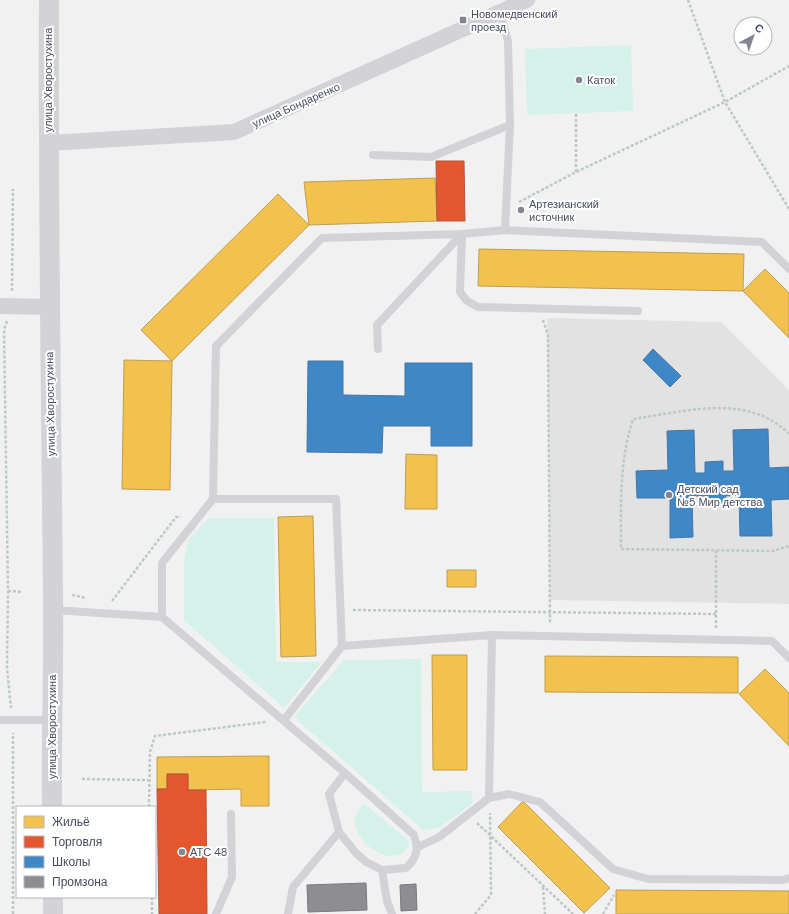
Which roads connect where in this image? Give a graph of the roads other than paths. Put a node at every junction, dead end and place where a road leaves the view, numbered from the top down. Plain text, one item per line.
1 (48, 0) edge
2 (527, 0) edge
3 (500, 13) junction
4 (510, 126) junction
5 (48, 143) junction
6 (373, 155) dead end
7 (505, 230) junction
8 (462, 234) junction
9 (789, 269) edge
10 (6, 306) edge
11 (49, 306) junction
12 (638, 311) dead end
13 (378, 349) dead end
14 (213, 499) junction
15 (53, 610) junction
16 (162, 617) junction
17 (492, 635) junction
18 (342, 646) junction
19 (789, 658) edge
20 (0, 720) edge
21 (51, 720) junction
22 (284, 720) junction
23 (345, 773) junction
24 (489, 798) junction
25 (52, 806) edge
26 (231, 814) dead end
27 (339, 832) junction
28 (418, 847) junction
29 (382, 870) junction
30 (789, 878) edge
31 (53, 898) edge
32 (53, 914) edge
33 (216, 914) edge
34 (288, 914) edge
35 (392, 914) edge

1 - 5 street, улица Хворостухина
2 - 3 street, улица Бондаренко
3 - 4 lane
3 - 5 street, улица Бондаренко
4 - 6 lane
4 - 7 lane
5 - 11 street, улица Хворостухина
7 - 8 lane
7 - 9 lane
8 - 12 lane
8 - 13 lane
8 - 14 lane
10 - 11 street
11 - 15 street, улица Хворостухина
14 - 16 lane
14 - 18 lane
15 - 16 lane
15 - 21 street, улица Хворостухина
16 - 22 lane
17 - 18 lane
17 - 19 lane
17 - 24 lane
18 - 22 lane
20 - 21 lane
21 - 25 street, улица Хворостухина
22 - 23 lane
23 - 27 lane
23 - 28 lane
24 - 28 lane
24 - 30 lane
26 - 33 lane
27 - 29 lane
27 - 34 lane
28 - 29 lane
29 - 35 lane
31 - 32 street

